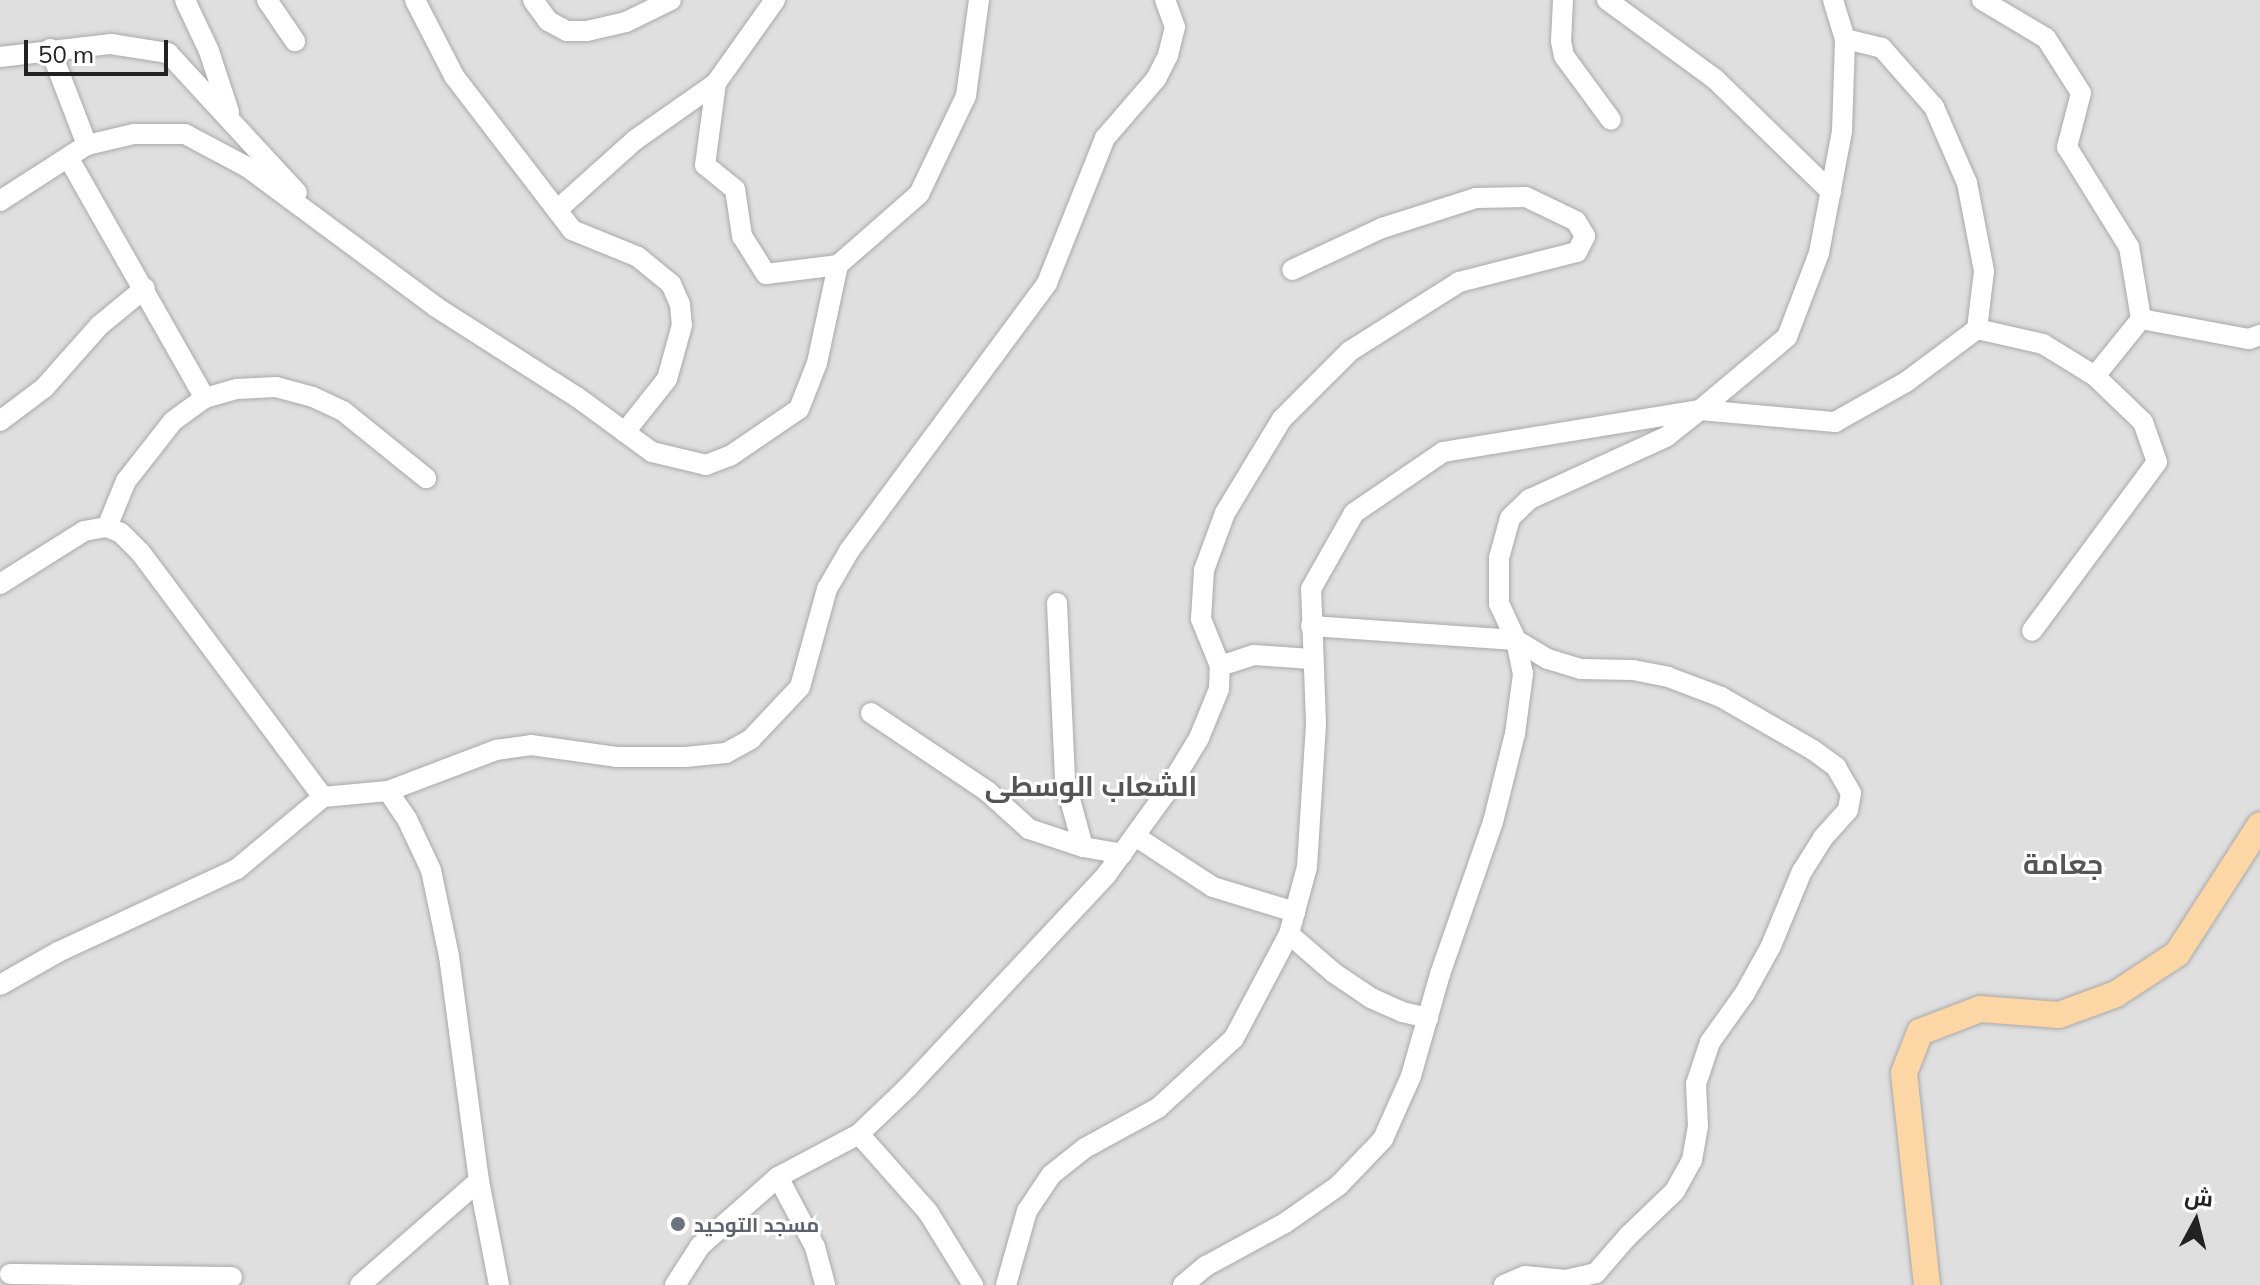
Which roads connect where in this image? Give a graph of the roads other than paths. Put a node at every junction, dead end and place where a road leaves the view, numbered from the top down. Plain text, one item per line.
1 (185, 0) edge
2 (267, 0) edge
3 (415, 0) edge
4 (533, 0) edge
5 (671, 0) edge
6 (775, 0) edge
7 (979, 0) edge
8 (1165, 0) edge
9 (1563, 0) edge
10 (1607, 0) edge
11 (1833, 0) edge
12 (1982, 0) edge
13 (1845, 39) junction
14 (295, 41) dead end
15 (50, 49) junction
16 (0, 57) edge
17 (716, 83) junction
18 (231, 118) junction
19 (1611, 120) dead end
20 (87, 145) junction
21 (69, 159) junction
22 (1831, 192) junction
23 (0, 201) edge
24 (557, 210) junction
25 (323, 222) junction
26 (838, 265) junction
27 (1292, 270) dead end
28 (145, 288) junction
29 (2141, 319) junction
30 (1977, 329) junction
31 (2260, 335) edge
32 (2095, 376) junction
33 (205, 398) junction
34 (1700, 410) junction
35 (0, 421) edge
36 (625, 432) junction
37 (426, 478) dead end
38 (107, 527) junction
39 (0, 583) edge
40 (1057, 603) dead end
41 (1311, 626) junction
42 (2032, 631) dead end
43 (1516, 640) junction
44 (1311, 659) junction
45 (1220, 666) junction
46 (871, 713) dead end
47 (388, 791) junction
48 (323, 797) junction
49 (2260, 825) edge
50 (1135, 836) junction
51 (1083, 847) junction
52 (1122, 854) junction
53 (1295, 912) junction
54 (1289, 934) junction
55 (0, 985) edge
56 (1428, 1018) junction
57 (859, 1134) junction
58 (778, 1177) junction
59 (479, 1181) junction
60 (9, 1273) edge
61 (232, 1277) dead end
62 (360, 1285) edge
63 (499, 1285) edge
64 (675, 1285) edge
65 (825, 1285) edge
66 (973, 1285) edge
67 (1006, 1285) edge
68 (1183, 1285) edge
69 (1504, 1285) edge
70 (1927, 1285) edge

1 - 18 street
2 - 14 street
3 - 24 street
4 - 5 street
6 - 17 street
7 - 26 street
8 - 47 street
9 - 19 street
10 - 22 street
11 - 13 street
12 - 29 street
13 - 22 street
13 - 30 street
15 - 16 street
15 - 18 street
15 - 20 street
17 - 24 street
17 - 26 street
18 - 25 street
20 - 21 street
20 - 25 street
21 - 23 street
21 - 28 street
22 - 34 street
24 - 36 street
25 - 36 street
26 - 36 street
27 - 45 street
28 - 33 street
28 - 35 street
29 - 31 street
29 - 32 street
30 - 32 street
30 - 34 street
32 - 42 street
33 - 37 street
33 - 38 street
34 - 41 street
34 - 43 street
38 - 39 street
38 - 48 street
40 - 51 street
41 - 43 street
41 - 44 street
43 - 56 street
43 - 69 street
44 - 45 street
44 - 53 street
45 - 50 street
46 - 51 street
47 - 48 street
47 - 59 street
48 - 55 street
49 - 70 main road
50 - 52 street
50 - 53 street
51 - 52 street
52 - 57 street
53 - 54 street
54 - 56 street
54 - 67 street
56 - 68 street
57 - 58 street
57 - 66 street
58 - 64 street
58 - 65 street
59 - 62 street
59 - 63 street
60 - 61 street

